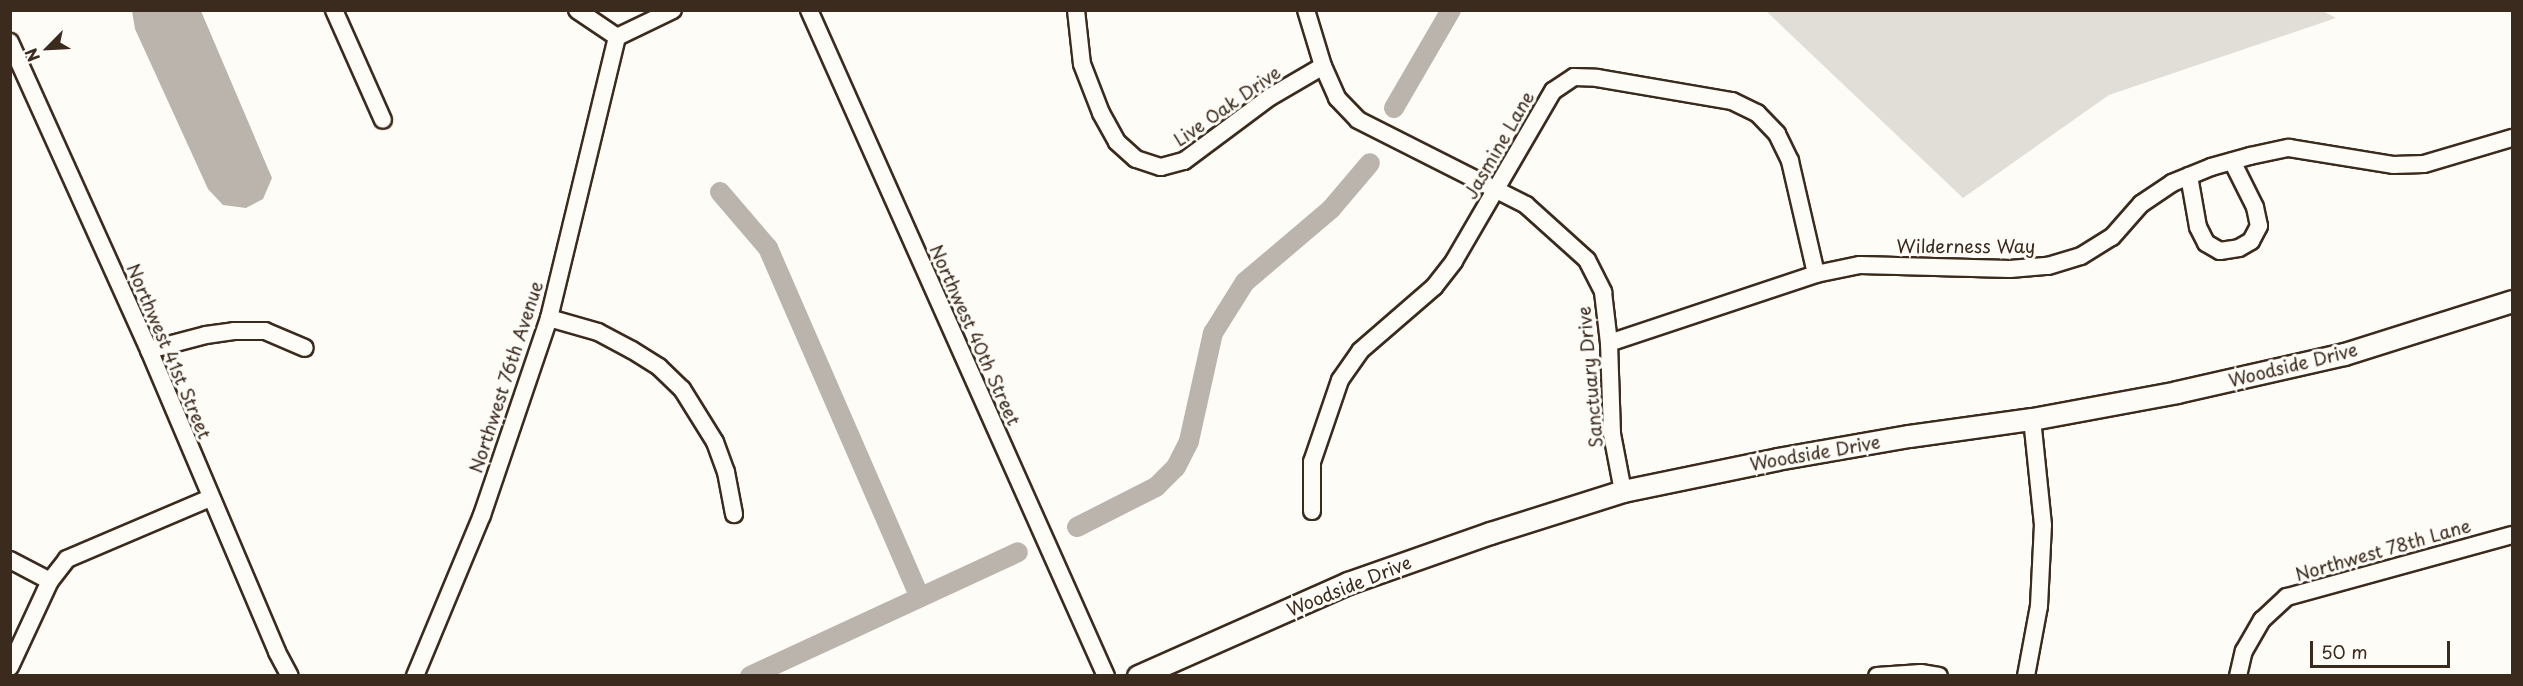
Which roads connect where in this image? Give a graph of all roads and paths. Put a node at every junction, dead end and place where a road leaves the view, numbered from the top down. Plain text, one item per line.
1 (334, 10) edge
2 (577, 10) edge
3 (673, 10) edge
4 (809, 10) edge
5 (1076, 10) edge
6 (1306, 10) edge
7 (616, 37) junction
8 (10, 42) edge
9 (1323, 66) junction
10 (382, 120) dead end
11 (2512, 138) edge
12 (2232, 161) junction
13 (2189, 176) junction
14 (1497, 189) junction
15 (1816, 274) junction
16 (2512, 301) edge
17 (549, 318) junction
18 (1609, 343) junction
19 (305, 348) dead end
20 (149, 350) junction
21 (2032, 419) junction
22 (1623, 491) junction
23 (210, 498) junction
24 (1312, 511) dead end
25 (734, 514) dead end
26 (2512, 534) edge
27 (10, 560) edge
28 (50, 581) junction
29 (10, 667) edge
30 (290, 675) edge
31 (416, 675) edge
32 (1106, 675) edge
33 (1138, 675) edge
34 (1877, 675) edge
35 (1938, 675) edge
36 (2026, 675) edge
37 (2238, 675) edge

1 - 10 street
2 - 7 street
3 - 7 street
4 - 32 street, Northwest 40th Street
5 - 9 street, Live Oak Drive
6 - 9 street, Sanctuary Drive
7 - 17 street, Northwest 76th Avenue
8 - 20 street, Northwest 41st Street
9 - 14 street, Sanctuary Drive
11 - 12 street, Wilderness Way
12 - 13 street, Wilderness Way
12 - 13 street
13 - 15 street, Wilderness Way
14 - 15 street, Jasmine Lane
14 - 18 street, Sanctuary Drive
14 - 24 street, Jasmine Lane
15 - 18 street, Wilderness Way
16 - 21 street, Woodside Drive
17 - 25 street
17 - 31 street, Northwest 76th Avenue
18 - 22 street, Sanctuary Drive
19 - 20 street
20 - 23 street, Northwest 41st Street
21 - 22 street, Woodside Drive
21 - 36 street
22 - 33 street, Woodside Drive
23 - 28 street
23 - 30 street, Northwest 41st Street
26 - 37 street, Northwest 78th Lane
27 - 28 street
28 - 29 street
34 - 35 street

